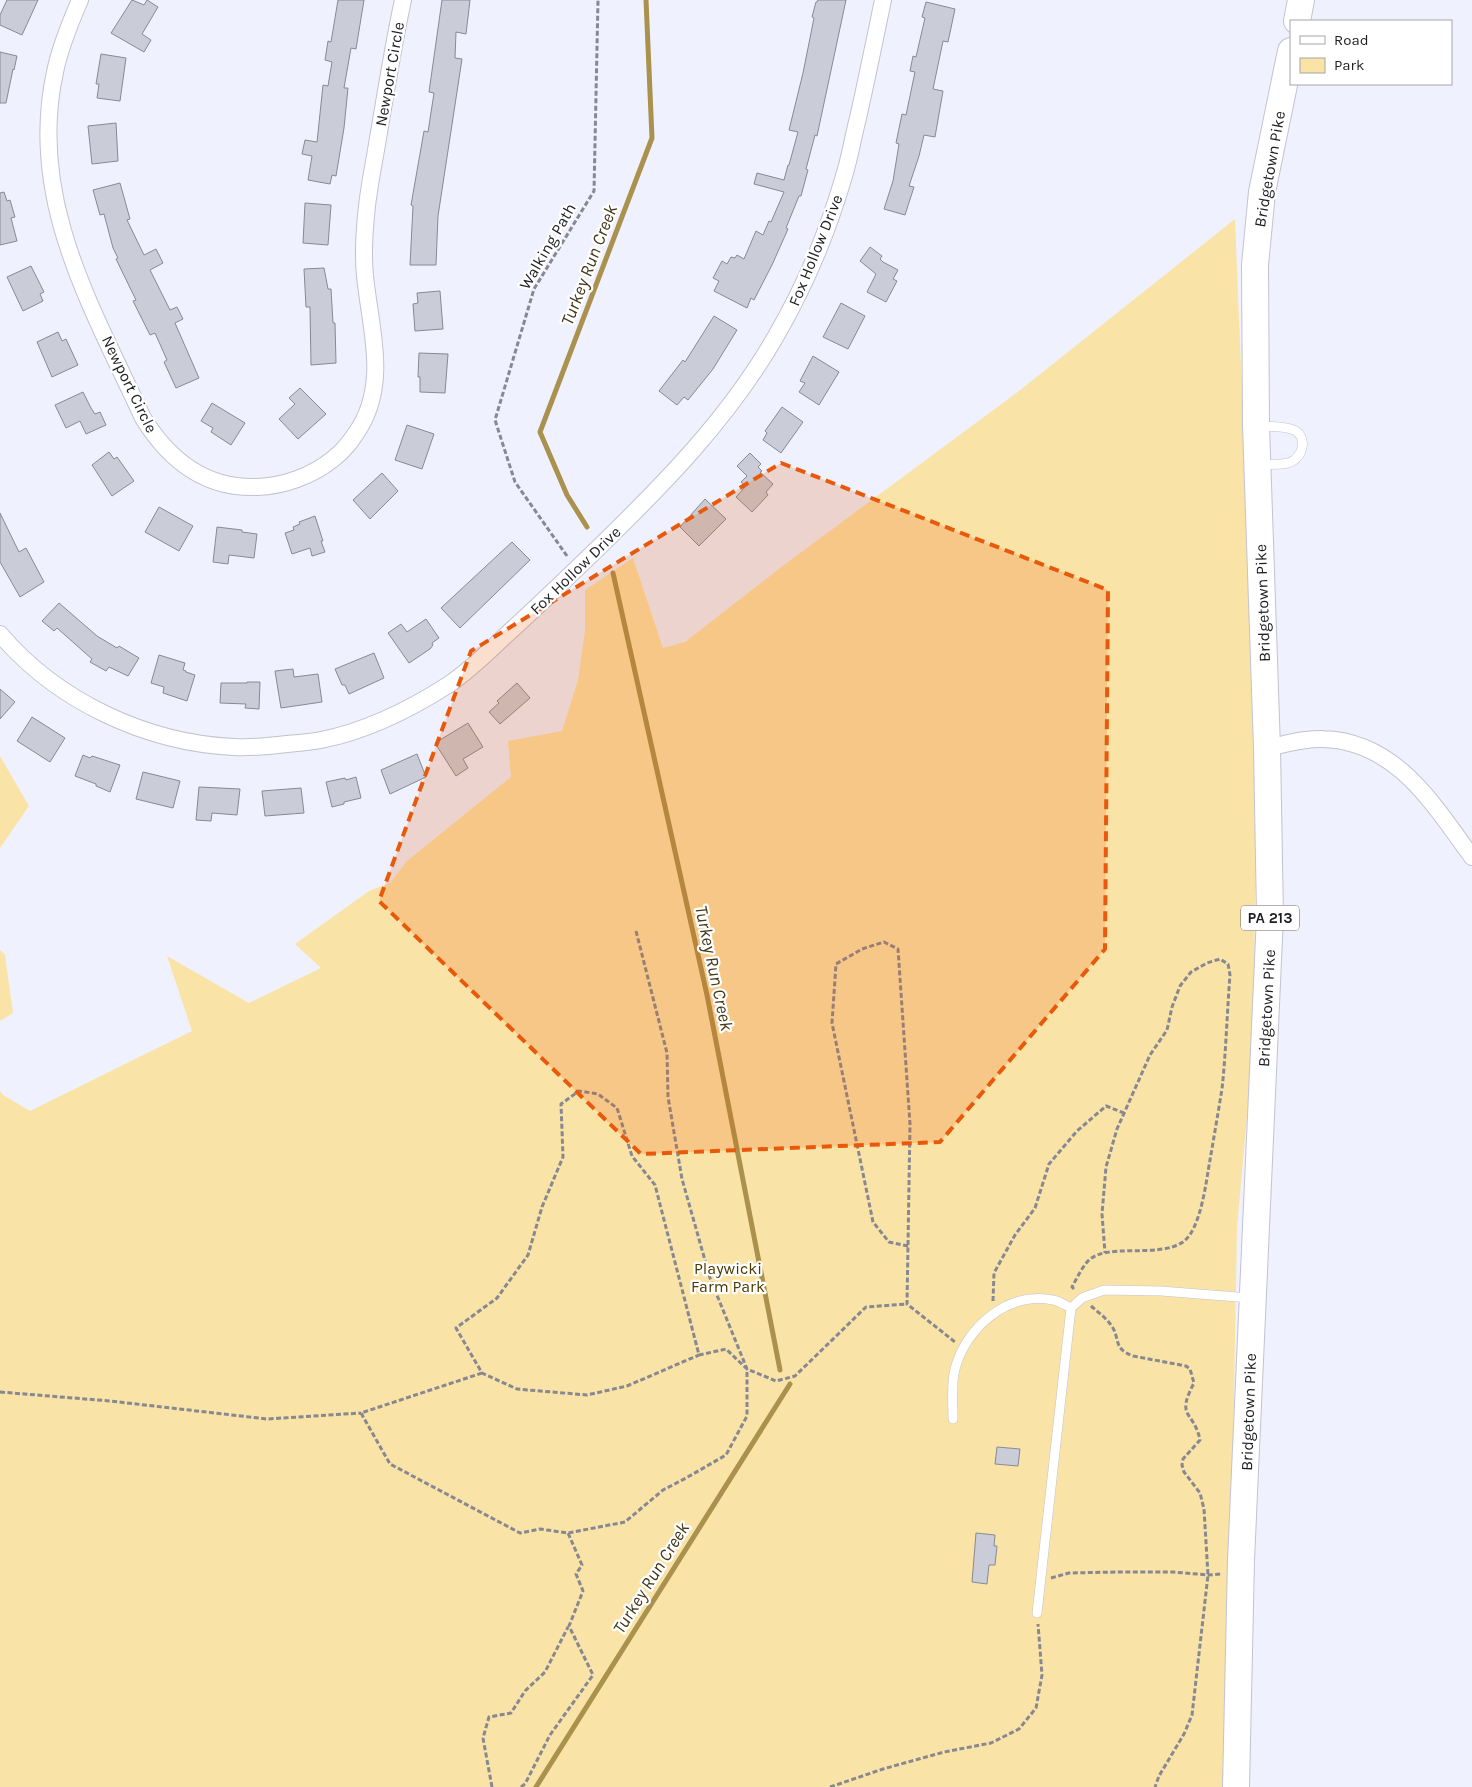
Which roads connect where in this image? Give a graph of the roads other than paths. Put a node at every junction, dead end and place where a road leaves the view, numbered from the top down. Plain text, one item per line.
1 (80, 0) edge
2 (403, 0) edge
3 (883, 0) edge
4 (1301, 0) edge
5 (1297, 20) edge
6 (1290, 56) edge
7 (1256, 425) junction
8 (1258, 465) junction
9 (0, 634) edge
10 (1267, 748) junction
11 (1472, 857) edge
12 (1252, 1298) junction
13 (1071, 1308) junction
14 (953, 1419) dead end
15 (1038, 1613) road end
16 (1236, 1787) edge

1 - 2 street, Newport Circle
3 - 9 street, Fox Hollow Drive
4 - 5 main road
6 - 7 main road, Bridgetown Pike / PA 213
7 - 8 main road, Bridgetown Pike / PA 213
7 - 8 lane
8 - 10 main road, Bridgetown Pike / PA 213
10 - 11 street
10 - 12 main road, Bridgetown Pike / PA 213
12 - 13 lane
12 - 16 main road, Bridgetown Pike / PA 213
13 - 14 lane
13 - 15 lane

